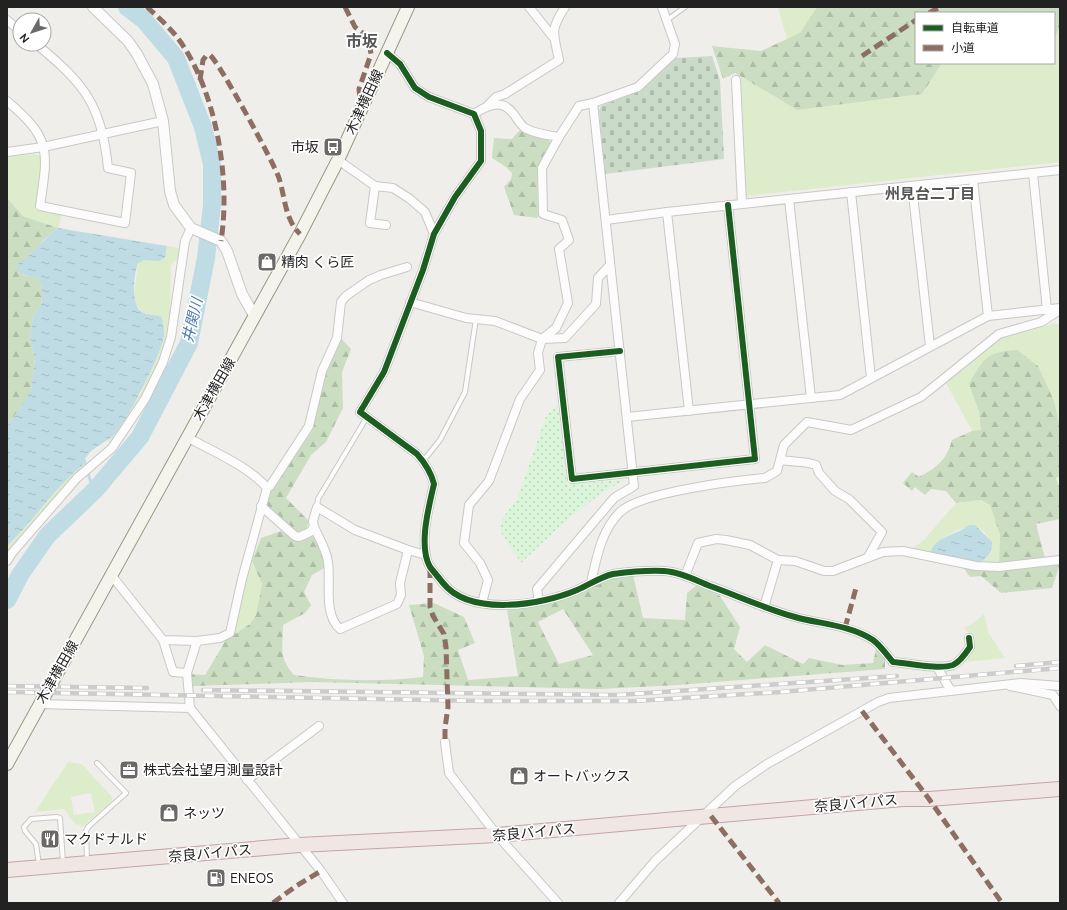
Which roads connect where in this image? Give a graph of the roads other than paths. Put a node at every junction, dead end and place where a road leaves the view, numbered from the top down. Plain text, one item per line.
1 (93, 7) edge
2 (408, 7) edge
3 (529, 7) edge
4 (565, 7) edge
5 (662, 7) edge
6 (685, 7) edge
7 (667, 21) junction
8 (553, 37) junction
9 (45, 52) edge
10 (387, 53) junction
11 (736, 80) dead end
12 (7, 101) edge
13 (593, 103) junction
14 (488, 105) junction
15 (474, 114) junction
16 (163, 121) junction
17 (103, 134) junction
18 (559, 137) junction
19 (43, 147) junction
20 (7, 152) edge
21 (338, 160) junction
22 (1060, 170) edge
23 (1033, 173) junction
24 (973, 180) junction
25 (375, 186) junction
26 (912, 186) junction
27 (850, 192) junction
28 (788, 199) junction
29 (742, 204) junction
30 (728, 205) junction
31 (667, 212) junction
32 (606, 220) junction
33 (386, 225) dead end
34 (195, 229) junction
35 (434, 234) junction
36 (610, 266) junction
37 (407, 268) dead end
38 (410, 302) junction
39 (1060, 309) edge
40 (1047, 310) junction
41 (988, 316) junction
42 (255, 317) junction
43 (476, 318) junction
44 (542, 339) junction
45 (930, 346) junction
46 (620, 351) junction
47 (871, 378) junction
48 (811, 398) junction
49 (749, 404) junction
50 (689, 411) junction
51 (367, 417) junction
52 (627, 417) junction
53 (187, 437) junction
54 (781, 460) junction
55 (423, 461) junction
56 (632, 472) junction
57 (266, 488) junction
58 (261, 506) junction
59 (318, 507) junction
60 (314, 527) junction
61 (408, 550) junction
62 (426, 555) junction
63 (868, 557) junction
64 (778, 560) junction
65 (1060, 560) edge
66 (7, 561) edge
67 (112, 576) junction
68 (685, 576) junction
69 (591, 582) junction
70 (539, 601) junction
71 (482, 603) junction
72 (764, 607) junction
73 (969, 638) dead end
74 (163, 640) junction
75 (197, 641) junction
76 (937, 667) junction
77 (187, 673) junction
78 (1009, 685) junction
79 (1060, 686) edge
80 (951, 691) junction
81 (39, 704) junction
82 (1060, 706) edge
83 (190, 708) junction
84 (319, 726) dead end
85 (445, 742) dead end
86 (97, 763) dead end
87 (7, 764) edge
88 (247, 780) junction
89 (1060, 789) edge
90 (699, 818) junction
91 (497, 835) junction
92 (300, 845) junction
93 (87, 862) junction
94 (63, 865) junction
95 (39, 867) junction
96 (7, 870) edge
97 (343, 903) edge
98 (558, 903) edge
99 (619, 903) edge

1 - 16 street
2 - 10 main road, 木津横田線
3 - 8 street
4 - 8 street
5 - 7 street
6 - 7 lane
7 - 13 street
8 - 14 street
9 - 17 street
10 - 15 street
10 - 21 main road, 木津横田線
11 - 29 street
12 - 19 street
13 - 18 street
13 - 32 street
14 - 15 street
14 - 18 street
15 - 35 street
16 - 17 street
16 - 34 street
17 - 19 street
17 - 19 street
18 - 44 street
19 - 20 street
21 - 25 street
21 - 42 main road, 木津横田線
22 - 23 street
23 - 24 street
23 - 40 street
24 - 26 street
24 - 41 street
25 - 33 street
25 - 35 street
26 - 27 street
26 - 45 street
27 - 28 street
27 - 47 street
28 - 29 street
28 - 48 street
29 - 30 street
30 - 31 street
30 - 49 street
31 - 32 street
31 - 50 street
32 - 36 street
34 - 42 street
34 - 66 street
35 - 38 street
36 - 44 street
36 - 46 street
37 - 57 street
38 - 43 street
38 - 51 street
39 - 40 street
39 - 54 street
40 - 41 street
41 - 45 street
42 - 53 main road, 木津横田線
43 - 44 street
43 - 55 lane
44 - 71 street
45 - 47 street
46 - 52 street
46 - 56 street
47 - 48 street
48 - 49 street
49 - 50 street
49 - 56 street
50 - 52 street
51 - 55 street
51 - 59 lane
52 - 56 street
53 - 57 street
53 - 67 main road, 木津横田線
54 - 63 street
54 - 69 street
55 - 62 street
56 - 70 street
57 - 58 street
58 - 60 street
58 - 75 street
59 - 60 street
59 - 61 street
60 - 61 street
61 - 62 street
62 - 71 street
63 - 64 street
63 - 65 street
64 - 68 street
64 - 72 street
67 - 74 street
67 - 81 main road, 木津横田線
68 - 69 street
68 - 72 street
69 - 70 street
70 - 71 street
72 - 76 street
73 - 76 street
74 - 75 street
74 - 77 street
75 - 77 street
76 - 80 street
77 - 83 street
78 - 79 street
78 - 80 street
78 - 82 street
80 - 90 street
81 - 83 street
81 - 87 main road, 木津横田線
83 - 88 street
84 - 88 street
85 - 91 street
86 - 93 lane
88 - 92 street
89 - 90 highway, 奈良バイパス
90 - 91 highway, 奈良バイパス
90 - 99 street
91 - 92 highway, 奈良バイパス
91 - 98 street
92 - 93 highway, 奈良バイパス
92 - 97 street
93 - 94 highway, 奈良バイパス
94 - 95 highway, 奈良バイパス
94 - 95 lane
95 - 96 highway, 奈良バイパス

